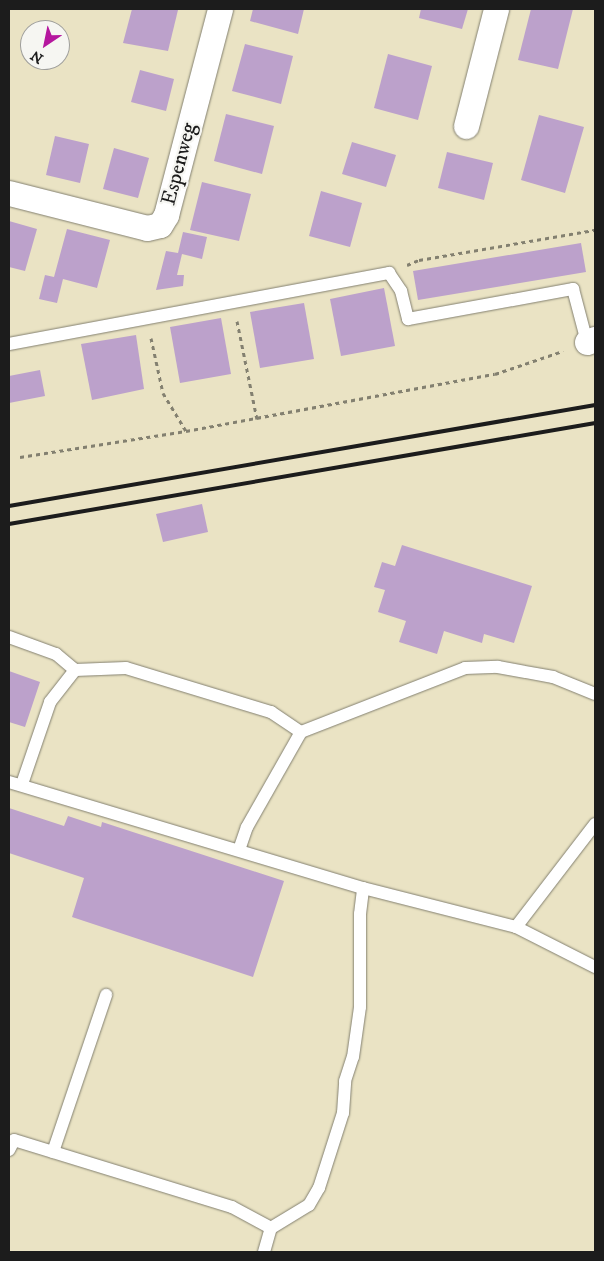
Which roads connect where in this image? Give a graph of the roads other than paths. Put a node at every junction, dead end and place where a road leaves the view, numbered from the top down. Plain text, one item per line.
1 (220, 9) edge
2 (496, 9) edge
3 (466, 126) dead end
4 (9, 193) edge
5 (591, 341) edge
6 (9, 344) edge
7 (9, 637) edge
8 (75, 670) junction
9 (595, 694) edge
10 (301, 732) junction
11 (9, 782) edge
12 (22, 784) junction
13 (595, 824) edge
14 (239, 850) junction
15 (363, 888) junction
16 (516, 927) junction
17 (595, 967) edge
18 (106, 995) dead end
19 (9, 1150) edge
20 (53, 1152) junction
21 (271, 1228) junction
22 (264, 1252) edge

1 - 4 street, Espenweg
2 - 3 street
5 - 6 lane
7 - 8 lane
8 - 10 lane
8 - 12 lane
9 - 10 lane
10 - 14 lane
11 - 12 lane
12 - 14 lane
13 - 16 lane
14 - 15 lane
15 - 16 lane
15 - 21 lane
16 - 17 lane
18 - 20 lane
19 - 20 lane
20 - 21 lane
21 - 22 lane

